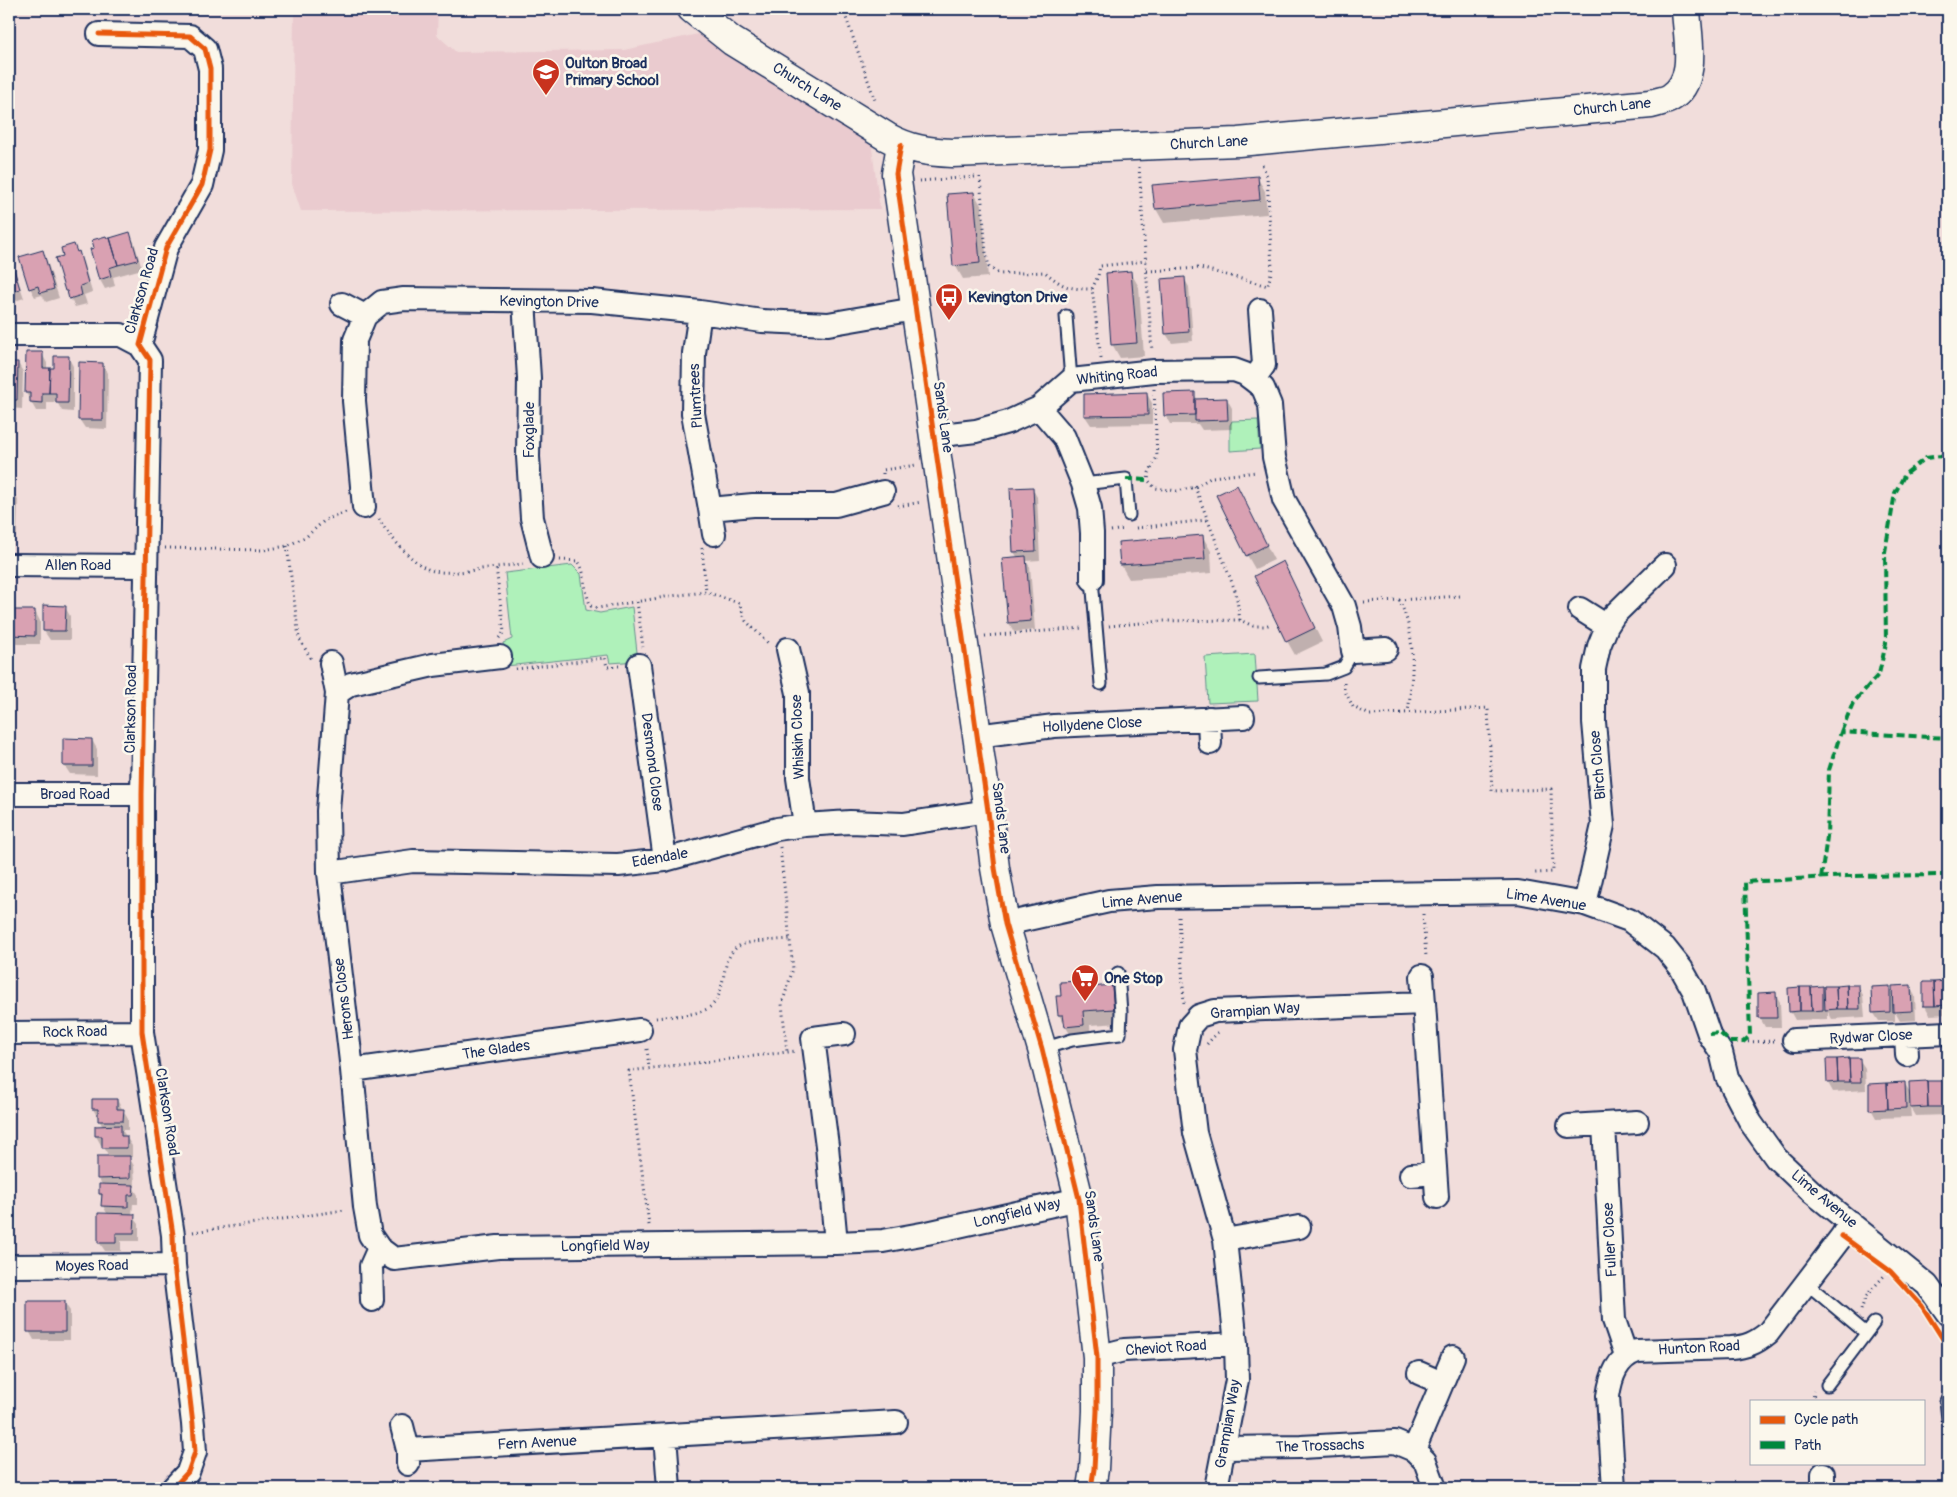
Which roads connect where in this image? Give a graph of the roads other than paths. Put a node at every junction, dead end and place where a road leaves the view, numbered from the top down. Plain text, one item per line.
1 (692, 9) edge
2 (1686, 9) edge
3 (98, 34) dead end
4 (894, 141) junction
5 (524, 301) junction
6 (342, 304) dead end
7 (915, 309) junction
8 (1260, 310) dead end
9 (700, 312) junction
10 (366, 316) junction
11 (1066, 316) dead end
12 (9, 335) edge
13 (140, 345) junction
14 (1070, 380) junction
15 (1253, 380) junction
16 (1039, 408) junction
17 (933, 436) junction
18 (1083, 484) junction
19 (883, 492) road end
20 (364, 507) road end
21 (710, 509) junction
22 (1129, 515) dead end
23 (714, 534) road end
24 (146, 557) junction
25 (542, 557) road end
26 (9, 565) edge
27 (1666, 565) dead end
28 (1092, 579) joint
29 (1580, 609) dead end
30 (1607, 626) junction
31 (788, 648) road end
32 (1386, 649) dead end
33 (500, 657) road end
34 (1348, 659) junction
35 (331, 662) road end
36 (639, 665) road end
37 (1259, 678) dead end
38 (1101, 684) dead end
39 (338, 693) junction
40 (1243, 717) dead end
41 (1209, 718) junction
42 (976, 736) junction
43 (1210, 743) dead end
44 (9, 794) edge
45 (142, 794) junction
46 (988, 811) junction
47 (805, 825) junction
48 (664, 860) junction
49 (329, 874) junction
50 (1585, 904) junction
51 (1004, 924) junction
52 (1118, 973) dead end
53 (1422, 976) road end
54 (1424, 1003) junction
55 (640, 1030) road end
56 (142, 1032) junction
57 (9, 1033) edge
58 (1948, 1033) edge
59 (844, 1034) dead end
60 (1794, 1040) road end
61 (1042, 1049) junction
62 (352, 1070) junction
63 (1637, 1122) dead end
64 (1604, 1124) junction
65 (1569, 1126) dead end
66 (1435, 1173) junction
67 (1411, 1175) dead end
68 (1437, 1197) dead end
69 (1079, 1199) junction
70 (1850, 1222) junction
71 (1299, 1227) dead end
72 (1225, 1240) junction
73 (836, 1243) junction
74 (379, 1248) junction
75 (174, 1265) junction
76 (9, 1266) edge
77 (1806, 1283) junction
78 (372, 1300) dead end
79 (1948, 1314) edge
80 (1874, 1323) dead end
81 (1866, 1333) junction
82 (1236, 1344) junction
83 (1626, 1355) junction
84 (1097, 1357) junction
85 (1453, 1357) dead end
86 (1420, 1373) dead end
87 (1442, 1382) junction
88 (1826, 1384) dead end
89 (1948, 1397) edge
90 (1948, 1419) edge
91 (896, 1422) dead end
92 (402, 1426) dead end
93 (665, 1436) junction
94 (1225, 1448) junction
95 (1414, 1450) junction
96 (173, 1488) edge
97 (669, 1488) edge
98 (1090, 1488) edge
99 (1216, 1488) edge
100 (1435, 1488) edge
101 (1614, 1488) edge

1 - 4 street, Church Lane
2 - 4 street, Church Lane
3 - 13 street, Clarkson Road
4 - 7 street, Sands Lane
5 - 9 street, Kevington Drive
5 - 10 street, Kevington Drive
5 - 25 street, Foxglade
6 - 10 street
7 - 9 street, Kevington Drive
7 - 17 street, Sands Lane
8 - 15 street
9 - 21 street, Plumtrees
10 - 20 street, Kevington Drive
11 - 14 lane
12 - 13 street
13 - 24 street, Clarkson Road
14 - 15 street, Whiting Road
14 - 16 street, Whiting Road
15 - 34 street, Whiting Road
16 - 17 street, Whiting Road
16 - 18 street
17 - 42 street, Sands Lane
18 - 22 lane
18 - 28 street
19 - 21 street
21 - 23 street, Plumtrees
24 - 26 street, Allen Road
24 - 45 street, Clarkson Road
27 - 30 street, Birch Close
28 - 38 lane
29 - 30 street
30 - 50 street, Birch Close
31 - 47 street, Whiskin Close
32 - 34 street
33 - 39 street
34 - 37 lane
35 - 39 street, Herons Close
36 - 48 street, Desmond Close
39 - 49 street, Herons Close
40 - 41 street, Hollydene Close
41 - 42 street, Hollydene Close
41 - 43 street
42 - 46 street, Sands Lane
44 - 45 street, Broad Road
45 - 56 street, Clarkson Road
46 - 47 street, Edendale
46 - 51 street, Sands Lane
47 - 48 street, Edendale
48 - 49 street, Edendale
49 - 62 street, Herons Close
50 - 51 street, Lime Avenue
50 - 70 street, Lime Avenue
51 - 61 street, Sands Lane
52 - 61 lane
53 - 54 street
54 - 66 street
54 - 72 street, Grampian Way
55 - 62 street, The Glades
56 - 57 street, Rock Road
56 - 75 street, Clarkson Road
58 - 60 street, Rydwar Close
59 - 73 street
61 - 69 street, Sands Lane
62 - 74 street, Herons Close
63 - 64 street
64 - 65 street
64 - 83 street, Fuller Close
66 - 67 street
66 - 68 street
69 - 73 street, Longfield Way
69 - 84 street, Sands Lane
70 - 77 street, Hunton Road
70 - 79 street, Lime Avenue
71 - 72 street
72 - 82 street, Grampian Way
73 - 74 street, Longfield Way
74 - 78 street
75 - 76 street, Moyes Road
75 - 96 street, Clarkson Road
77 - 81 lane
77 - 83 street, Hunton Road
80 - 81 lane
81 - 88 lane
82 - 84 street, Cheviot Road
82 - 94 street, Grampian Way
83 - 101 street
84 - 98 street, Sands Lane
85 - 87 street
86 - 87 street
87 - 95 street
89 - 90 lane
91 - 93 street, Fern Avenue
92 - 93 street, Fern Avenue
93 - 97 street
94 - 95 street, The Trossachs
94 - 99 street, Grampian Way
95 - 100 street

